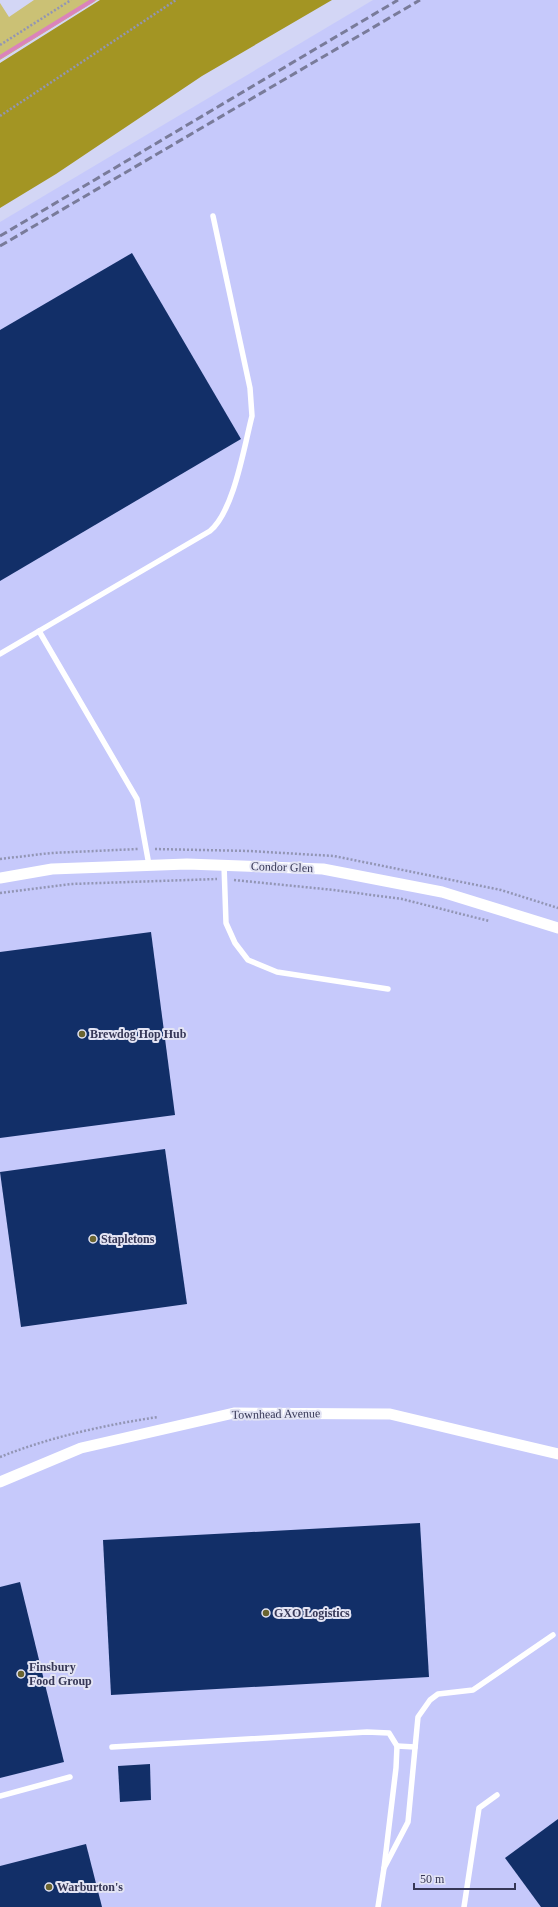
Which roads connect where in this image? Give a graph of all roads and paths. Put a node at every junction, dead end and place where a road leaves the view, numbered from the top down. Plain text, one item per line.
1 (70, 0) edge
2 (176, 0) edge
3 (0, 46) edge
4 (0, 116) edge
5 (213, 216) dead end
6 (40, 632) junction
7 (0, 654) edge
8 (149, 865) junction
9 (224, 865) junction
10 (0, 878) edge
11 (224, 879) junction
12 (0, 893) edge
13 (495, 922) dead end
14 (558, 928) edge
15 (388, 989) dead end
16 (558, 1454) edge
17 (0, 1482) edge
18 (553, 1635) dead end
19 (397, 1746) junction
20 (112, 1747) dead end
21 (415, 1747) junction
22 (70, 1777) dead end
23 (497, 1795) dead end
24 (0, 1796) edge
25 (384, 1868) junction
26 (378, 1907) edge
27 (464, 1907) edge

1 - 3 path
2 - 4 path
5 - 6 lane
6 - 7 lane
6 - 8 lane
8 - 9 street, Condor Glen
8 - 10 street, Condor Glen
9 - 11 lane
9 - 14 street, Condor Glen
11 - 12 path
11 - 13 path
11 - 15 lane
16 - 17 street, Townhead Avenue
18 - 21 lane
19 - 20 lane
19 - 21 lane
19 - 25 lane
21 - 25 lane
22 - 24 lane
23 - 27 lane
25 - 26 lane

